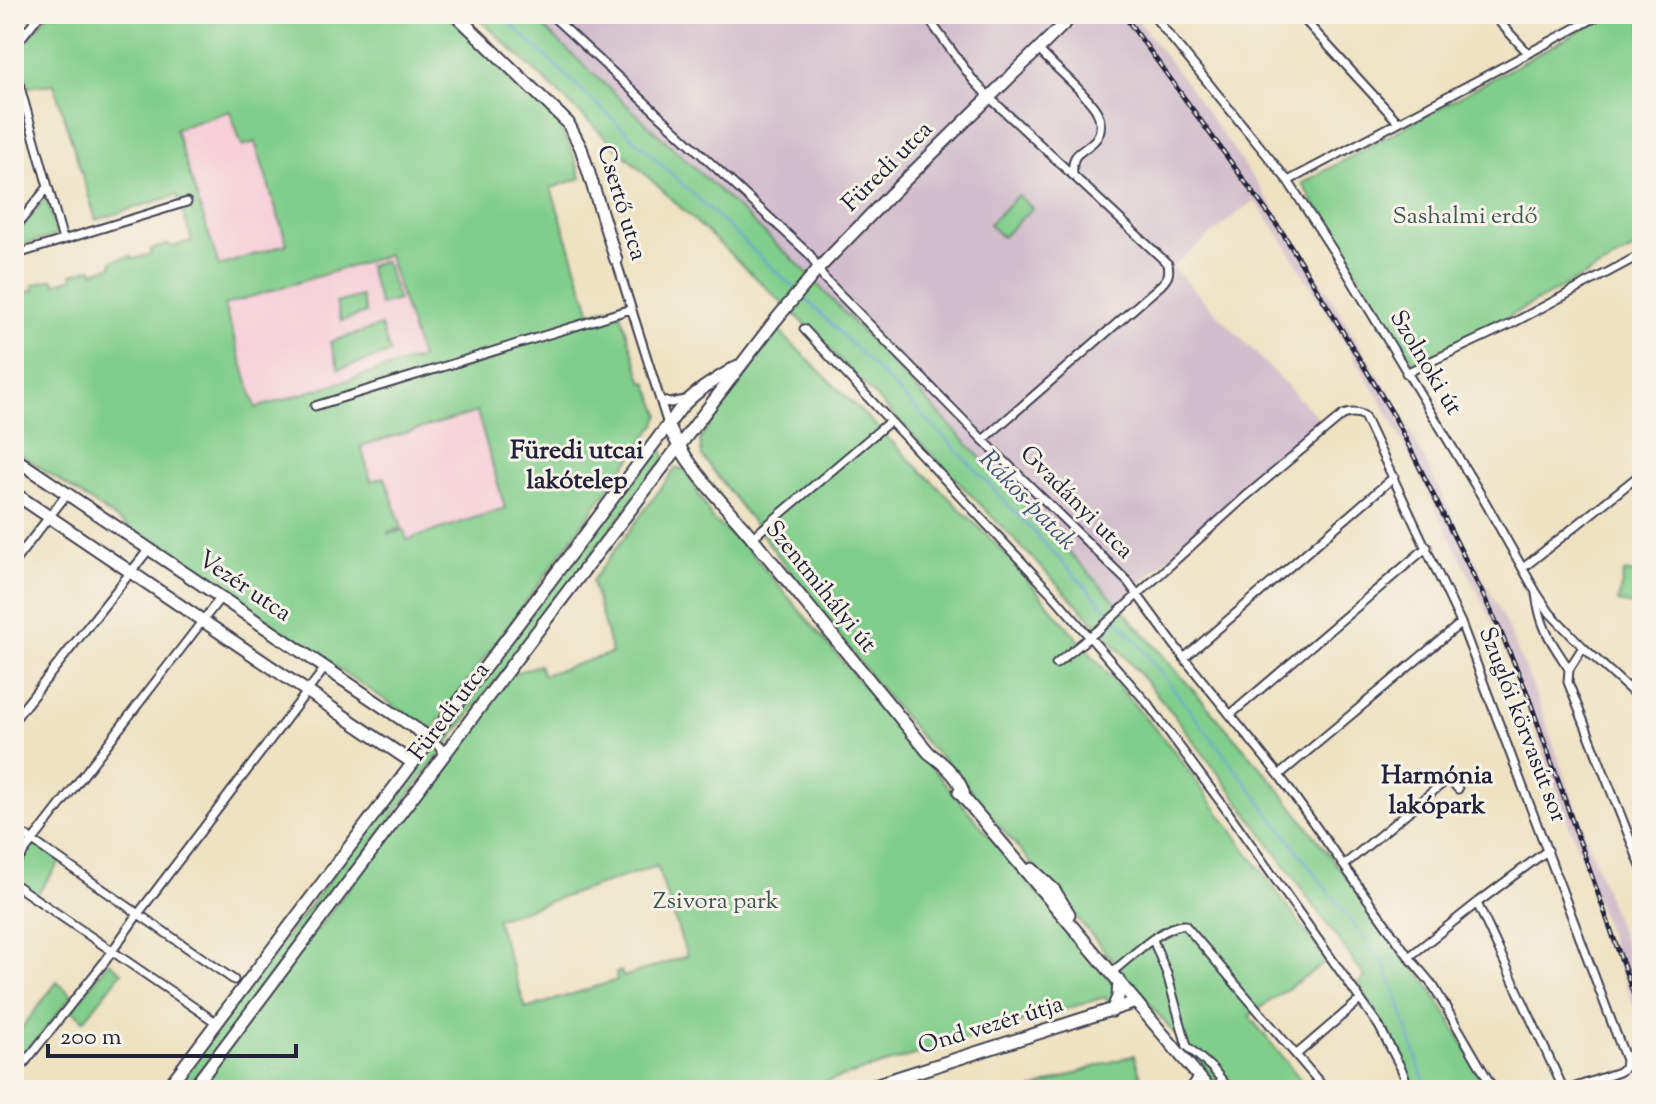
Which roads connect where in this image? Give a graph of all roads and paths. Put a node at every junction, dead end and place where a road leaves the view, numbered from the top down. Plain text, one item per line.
1 (40, 14) edge
2 (455, 14) edge
3 (550, 14) edge
4 (925, 14) edge
5 (1074, 14) edge
6 (1152, 14) edge
7 (1299, 14) edge
8 (1492, 14) edge
9 (1602, 14) edge
10 (14, 47) edge
11 (1038, 49) junction
12 (1528, 53) junction
13 (14, 66) edge
14 (989, 97) junction
15 (1398, 122) junction
16 (1073, 175) junction
17 (1288, 181) junction
18 (48, 187) junction
19 (187, 202) dead end
20 (14, 229) edge
21 (63, 240) junction
22 (1642, 254) edge
23 (14, 255) edge
24 (616, 260) joint
25 (818, 269) junction
26 (631, 309) junction
27 (804, 329) dead end
28 (745, 361) junction
29 (1406, 373) junction
30 (660, 400) junction
31 (687, 400) junction
32 (315, 406) dead end
33 (889, 422) junction
34 (668, 425) junction
35 (983, 440) junction
36 (679, 446) junction
37 (14, 458) edge
38 (1642, 473) edge
39 (1394, 477) junction
40 (14, 493) edge
41 (67, 494) junction
42 (49, 517) junction
43 (752, 538) junction
44 (1427, 547) junction
45 (149, 549) junction
46 (16, 556) edge
47 (1523, 568) junction
48 (132, 571) junction
49 (1536, 592) junction
50 (1138, 596) junction
51 (221, 597) junction
52 (203, 621) junction
53 (1461, 623) junction
54 (1090, 638) junction
55 (1583, 647) junction
56 (1184, 658) junction
57 (1056, 664) dead end
58 (325, 668) junction
59 (1569, 669) junction
60 (308, 691) junction
61 (1642, 701) edge
62 (1230, 715) junction
63 (14, 720) edge
64 (431, 739) junction
65 (443, 757) junction
66 (413, 763) junction
67 (431, 774) junction
68 (1279, 775) junction
69 (1458, 789) dead end
70 (14, 828) edge
71 (32, 841) junction
72 (1548, 850) junction
73 (14, 865) edge
74 (1344, 865) junction
75 (1642, 869) edge
76 (14, 884) edge
77 (1477, 903) junction
78 (138, 914) junction
79 (1153, 940) junction
80 (111, 951) junction
81 (1409, 957) junction
82 (1116, 976) junction
83 (234, 980) dead end
84 (1360, 1000) junction
85 (1136, 1002) junction
86 (1112, 1011) junction
87 (217, 1023) junction
88 (1297, 1054) junction
89 (14, 1076) edge
90 (1198, 1076) junction
91 (166, 1090) edge
92 (192, 1090) edge
93 (859, 1090) edge
94 (1188, 1090) edge
95 (1210, 1090) edge
96 (1230, 1090) edge
97 (1326, 1090) edge
98 (1410, 1090) edge
99 (1494, 1090) edge
100 (1565, 1090) edge

1 - 10 street
2 - 24 street, Csertő utca
3 - 25 street, Gvadányi utca
4 - 14 street
5 - 11 street, Füredi utca
6 - 17 street, Szolnoki út
7 - 15 street
8 - 12 street
9 - 12 street
11 - 14 street, Füredi utca
11 - 16 street
12 - 15 street
13 - 18 street
14 - 16 street
14 - 25 street, Füredi utca
15 - 17 street
16 - 35 street
17 - 29 street, Szolnoki út
18 - 20 street
18 - 21 street
19 - 21 street
21 - 23 street
22 - 29 street
24 - 26 street, Csertő utca
25 - 28 street, Füredi utca
25 - 35 street, Gvadányi utca
26 - 30 street, Csertő utca
26 - 32 street
27 - 33 street
28 - 31 street, Füredi utca
28 - 36 street, Füredi utca
29 - 47 street, Szolnoki út
30 - 31 street
30 - 34 street, Csertő utca
31 - 34 street, Füredi utca
33 - 43 street
33 - 54 street
34 - 36 street, Csertő utca
34 - 64 street, Füredi utca
35 - 50 street, Gvadányi utca
36 - 43 street, Szentmihályi út
36 - 65 street, Füredi utca
37 - 41 street, Vezér utca
38 - 47 street
39 - 44 street, Szuglói körvasút sor
39 - 50 street, Szuglói körvasút sor
39 - 56 street
40 - 42 street, Vezér utca
41 - 42 street
41 - 45 street, Vezér utca
42 - 46 street
42 - 48 street, Vezér utca
43 - 82 street, Szentmihályi út
44 - 53 street, Szuglói körvasút sor
44 - 62 street
45 - 48 street
45 - 51 street, Vezér utca
47 - 49 street, Szolnoki út
48 - 52 street, Vezér utca
48 - 63 street
49 - 55 street
49 - 59 street
50 - 54 street
50 - 56 street, Gvadányi utca
51 - 52 street
51 - 58 street, Vezér utca
52 - 60 street, Vezér utca
52 - 71 street
53 - 68 street
53 - 72 street, Szuglói körvasút sor
54 - 57 street
54 - 84 street
55 - 59 street
55 - 61 street
56 - 62 street, Gvadányi utca
58 - 60 street
58 - 64 street, Vezér utca
59 - 75 street
60 - 66 street, Vezér utca
60 - 78 street
62 - 68 street, Gvadányi utca
64 - 65 street, Vezér utca
64 - 66 street, Füredi utca
65 - 67 street, Füredi utca
66 - 67 street, Vezér utca
66 - 87 street, Füredi utca
67 - 92 street, Füredi utca
68 - 74 street, Gvadányi utca
69 - 74 street
70 - 71 street
71 - 73 street
71 - 78 street
72 - 77 street
72 - 100 street, Szuglói körvasút sor
74 - 81 street, Gvadányi utca
76 - 80 street
77 - 81 street
77 - 100 street
78 - 80 street
78 - 83 street
79 - 82 street
79 - 88 street
79 - 96 street
80 - 87 street
80 - 89 street
81 - 99 street, Gvadányi utca
82 - 85 street, Szentmihályi út
82 - 86 street
84 - 88 street
84 - 98 street
85 - 86 street, Ond vezér útja
85 - 90 street, Szentmihályi út
86 - 93 street, Ond vezér útja
87 - 91 street, Füredi utca
88 - 97 street
90 - 94 street
90 - 95 street, Szentmihályi út

